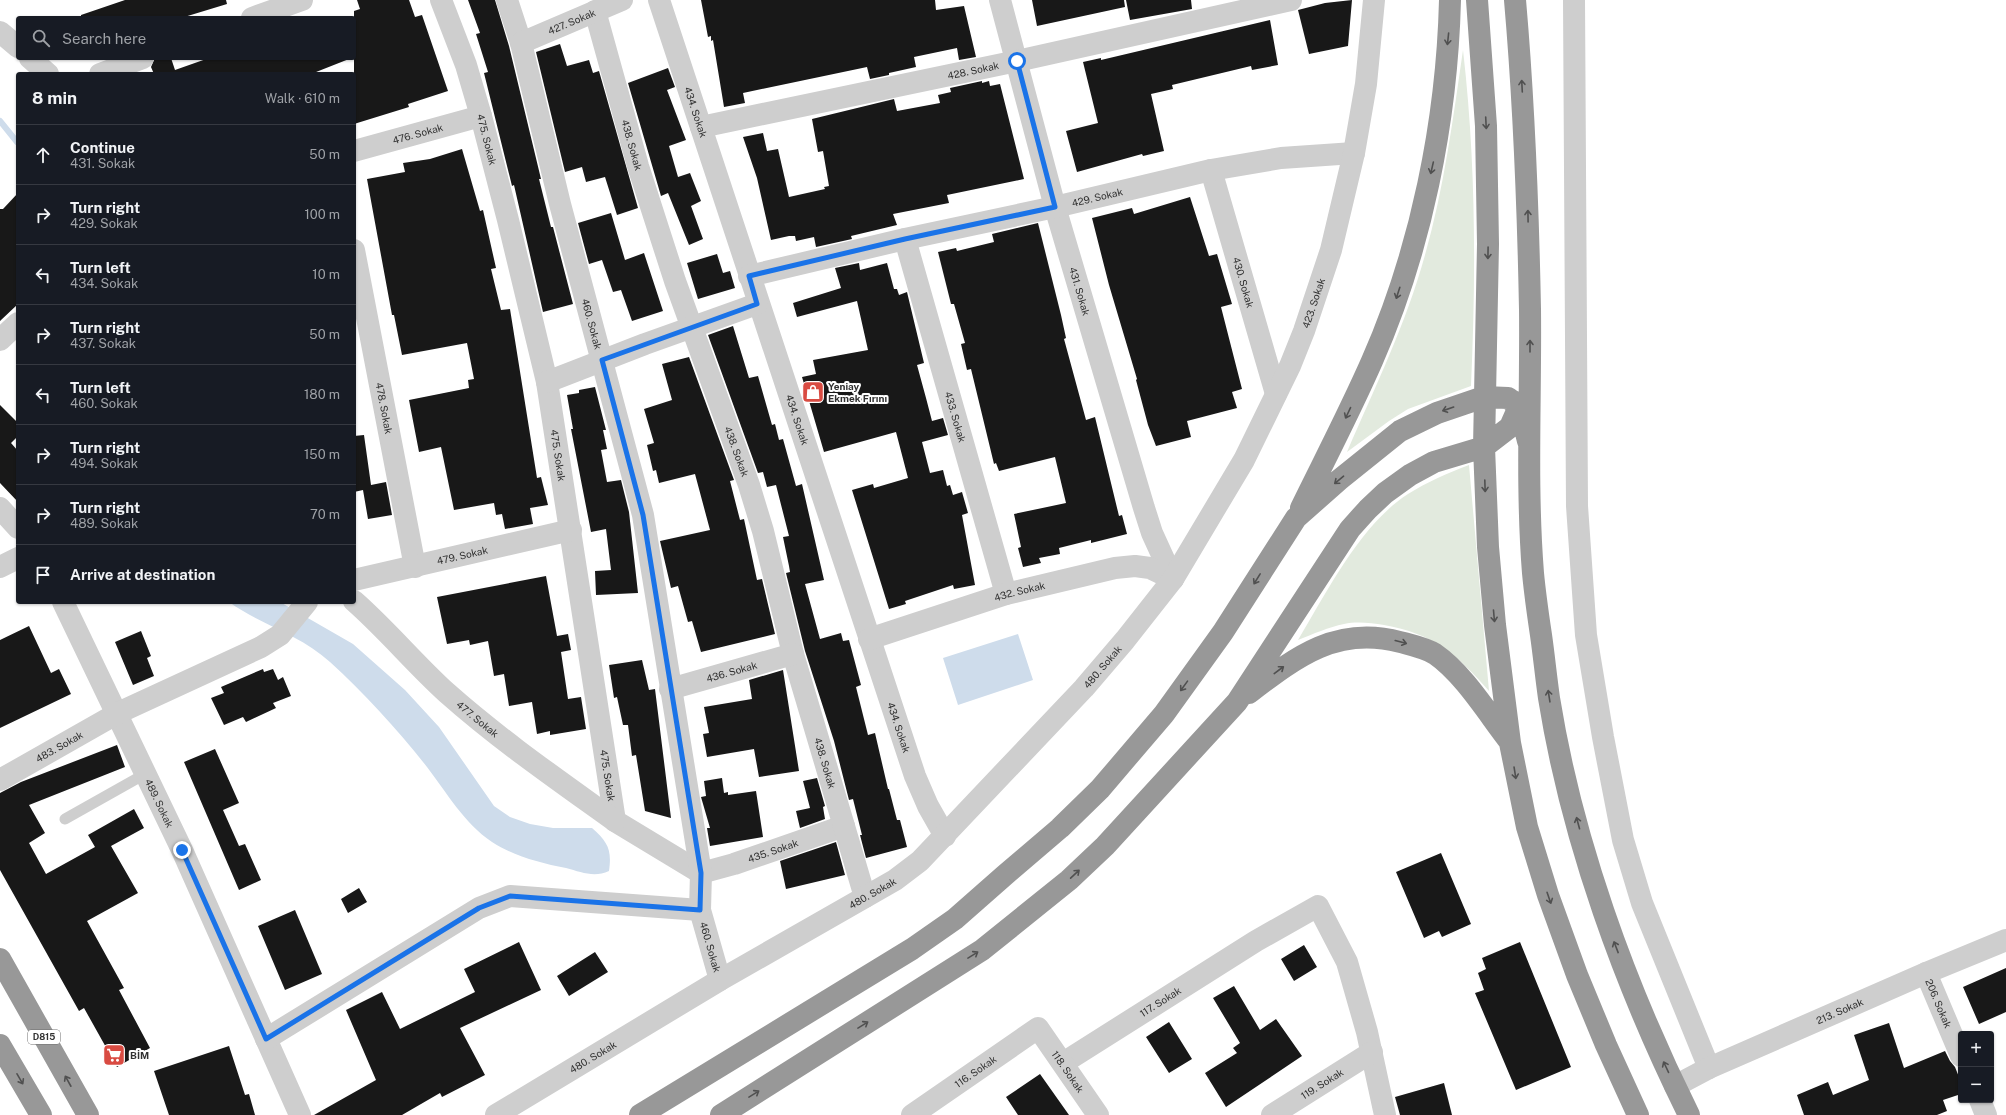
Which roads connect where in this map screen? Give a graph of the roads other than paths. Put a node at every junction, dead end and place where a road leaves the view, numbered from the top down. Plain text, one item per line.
1 (302, 0) edge
2 (442, 0) edge
3 (507, 0) edge
4 (622, 0) edge
5 (659, 0) edge
6 (1000, 0) edge
7 (1291, 0) edge
8 (1374, 0) edge
9 (1450, 0) edge
10 (1477, 0) edge
11 (1514, 0) edge
12 (1574, 0) edge
13 (261, 10) edge
14 (595, 11) junction
15 (0, 32) edge
16 (521, 43) junction
17 (16, 45) edge
18 (32, 60) edge
19 (138, 60) edge
20 (1017, 61) junction
21 (46, 72) edge
22 (105, 72) edge
23 (481, 116) junction
24 (701, 126) junction
25 (356, 150) edge
26 (1354, 153) junction
27 (1211, 170) junction
28 (1055, 207) junction
29 (905, 239) junction
30 (356, 270) edge
31 (749, 276) junction
32 (757, 304) junction
33 (361, 320) edge
34 (16, 325) edge
35 (692, 328) junction
36 (0, 340) edge
37 (602, 360) junction
38 (1530, 380) junction
39 (547, 382) junction
40 (1276, 394) junction
41 (1484, 397) junction
42 (1519, 406) junction
43 (1528, 441) junction
44 (1484, 447) junction
45 (0, 508) edge
46 (1296, 518) junction
47 (16, 526) edge
48 (571, 530) junction
49 (16, 559) edge
50 (0, 567) edge
51 (415, 567) junction
52 (1173, 579) junction
53 (356, 580) edge
54 (1006, 594) junction
55 (356, 603) edge
56 (64, 604) edge
57 (304, 606) edge
58 (869, 639) junction
59 (793, 654) junction
60 (670, 689) junction
61 (1237, 702) junction
62 (118, 713) junction
63 (1510, 743) junction
64 (145, 774) junction
65 (0, 780) edge
66 (65, 819) dead end
67 (615, 821) junction
68 (844, 826) junction
69 (945, 836) junction
70 (701, 873) junction
71 (865, 897) junction
72 (700, 910) junction
73 (2006, 940) edge
74 (0, 959) edge
75 (1926, 973) junction
76 (720, 980) junction
77 (1038, 1028) joint
78 (266, 1039) junction
79 (0, 1045) edge
80 (1958, 1049) edge
81 (1372, 1052) junction
82 (1063, 1062) junction
83 (1709, 1068) junction
84 (1675, 1086) junction
85 (1981, 1103) edge
86 (1634, 1114) edge
87 (40, 1115) edge
88 (88, 1115) edge
89 (300, 1115) edge
90 (496, 1115) edge
91 (640, 1115) edge
92 (721, 1115) edge
93 (912, 1115) edge
94 (1098, 1115) edge
95 (1272, 1115) edge
96 (1384, 1115) edge
97 (1689, 1115) edge
98 (1986, 1115) edge

1 - 13 street
2 - 23 street, 475. Sokak
3 - 16 street, 460. Sokak
4 - 14 street, 427. Sokak
5 - 24 street, 434. Sokak
6 - 20 street, 431. Sokak
7 - 20 street, 428. Sokak
8 - 26 street, 423. Sokak
9 -> 46 highway
10 -> 41 highway
38 -> 11 highway
12 - 83 street
14 - 16 street, 427. Sokak
14 - 35 street, 438. Sokak
15 - 17 street
16 - 37 street, 460. Sokak
18 - 21 street
19 - 22 street
20 - 24 street, 428. Sokak
20 - 28 street, 431. Sokak
23 - 25 street, 476. Sokak
23 - 39 street, 475. Sokak
24 - 31 street, 434. Sokak
26 - 27 street, 429. Sokak
26 - 40 street, 423. Sokak
27 - 28 street, 429. Sokak
27 - 40 street, 430. Sokak
28 - 29 street, 429. Sokak
28 - 52 street, 431. Sokak
29 - 31 street, 429. Sokak
29 - 54 street, 433. Sokak
30 - 33 street, 478. Sokak
31 - 32 street, 434. Sokak
32 - 35 street
32 - 58 street, 434. Sokak
33 - 51 street, 478. Sokak
34 - 36 street
35 - 37 street
35 - 59 street, 438. Sokak
37 - 39 street
37 - 60 street, 460. Sokak
38 - 42 highway
38 - 43 highway
39 - 48 street, 475. Sokak
40 - 52 street, 423. Sokak
41 - 42 highway
41 - 44 highway
41 -> 46 highway
42 - 43 highway
42 - 44 highway
84 -> 43 highway
44 - 61 highway
44 -> 63 highway
45 - 47 street
46 -> 91 highway
48 - 51 street, 479. Sokak
48 - 67 street, 475. Sokak
49 - 50 street
51 - 53 street, 479. Sokak
52 - 54 street, 432. Sokak
52 - 69 street, 480. Sokak
54 - 58 street, 432. Sokak
55 - 67 street, 477. Sokak
56 - 62 street, 489. Sokak
57 - 62 street, 483. Sokak
58 - 69 street, 434. Sokak
59 - 60 street, 436. Sokak
59 - 68 street, 438. Sokak
60 - 70 street, 460. Sokak
61 -> 63 highway
92 -> 61 highway
62 - 64 street, 489. Sokak
62 - 65 street, 483. Sokak
63 -> 86 highway
64 - 66 lane
64 - 78 street, 489. Sokak
67 - 70 street
68 - 70 street, 435. Sokak
68 - 71 street, 438. Sokak
69 - 71 street, 480. Sokak
70 - 72 street, 460. Sokak
71 - 76 street, 480. Sokak
72 - 76 street, 460. Sokak
72 - 78 street
73 - 75 street, 213. Sokak
88 -> 74 highway, D815
75 - 80 street, 206. Sokak
75 - 83 street, 213. Sokak
76 - 90 street, 480. Sokak
77 - 82 street, 118. Sokak
77 - 93 street, 116. Sokak
78 - 89 street, 489. Sokak
79 -> 87 highway
81 - 82 street, 117. Sokak
81 - 95 street, 119. Sokak
81 - 96 street
82 - 94 street, 118. Sokak
83 - 84 street, 213. Sokak
84 - 97 highway
85 - 98 street

